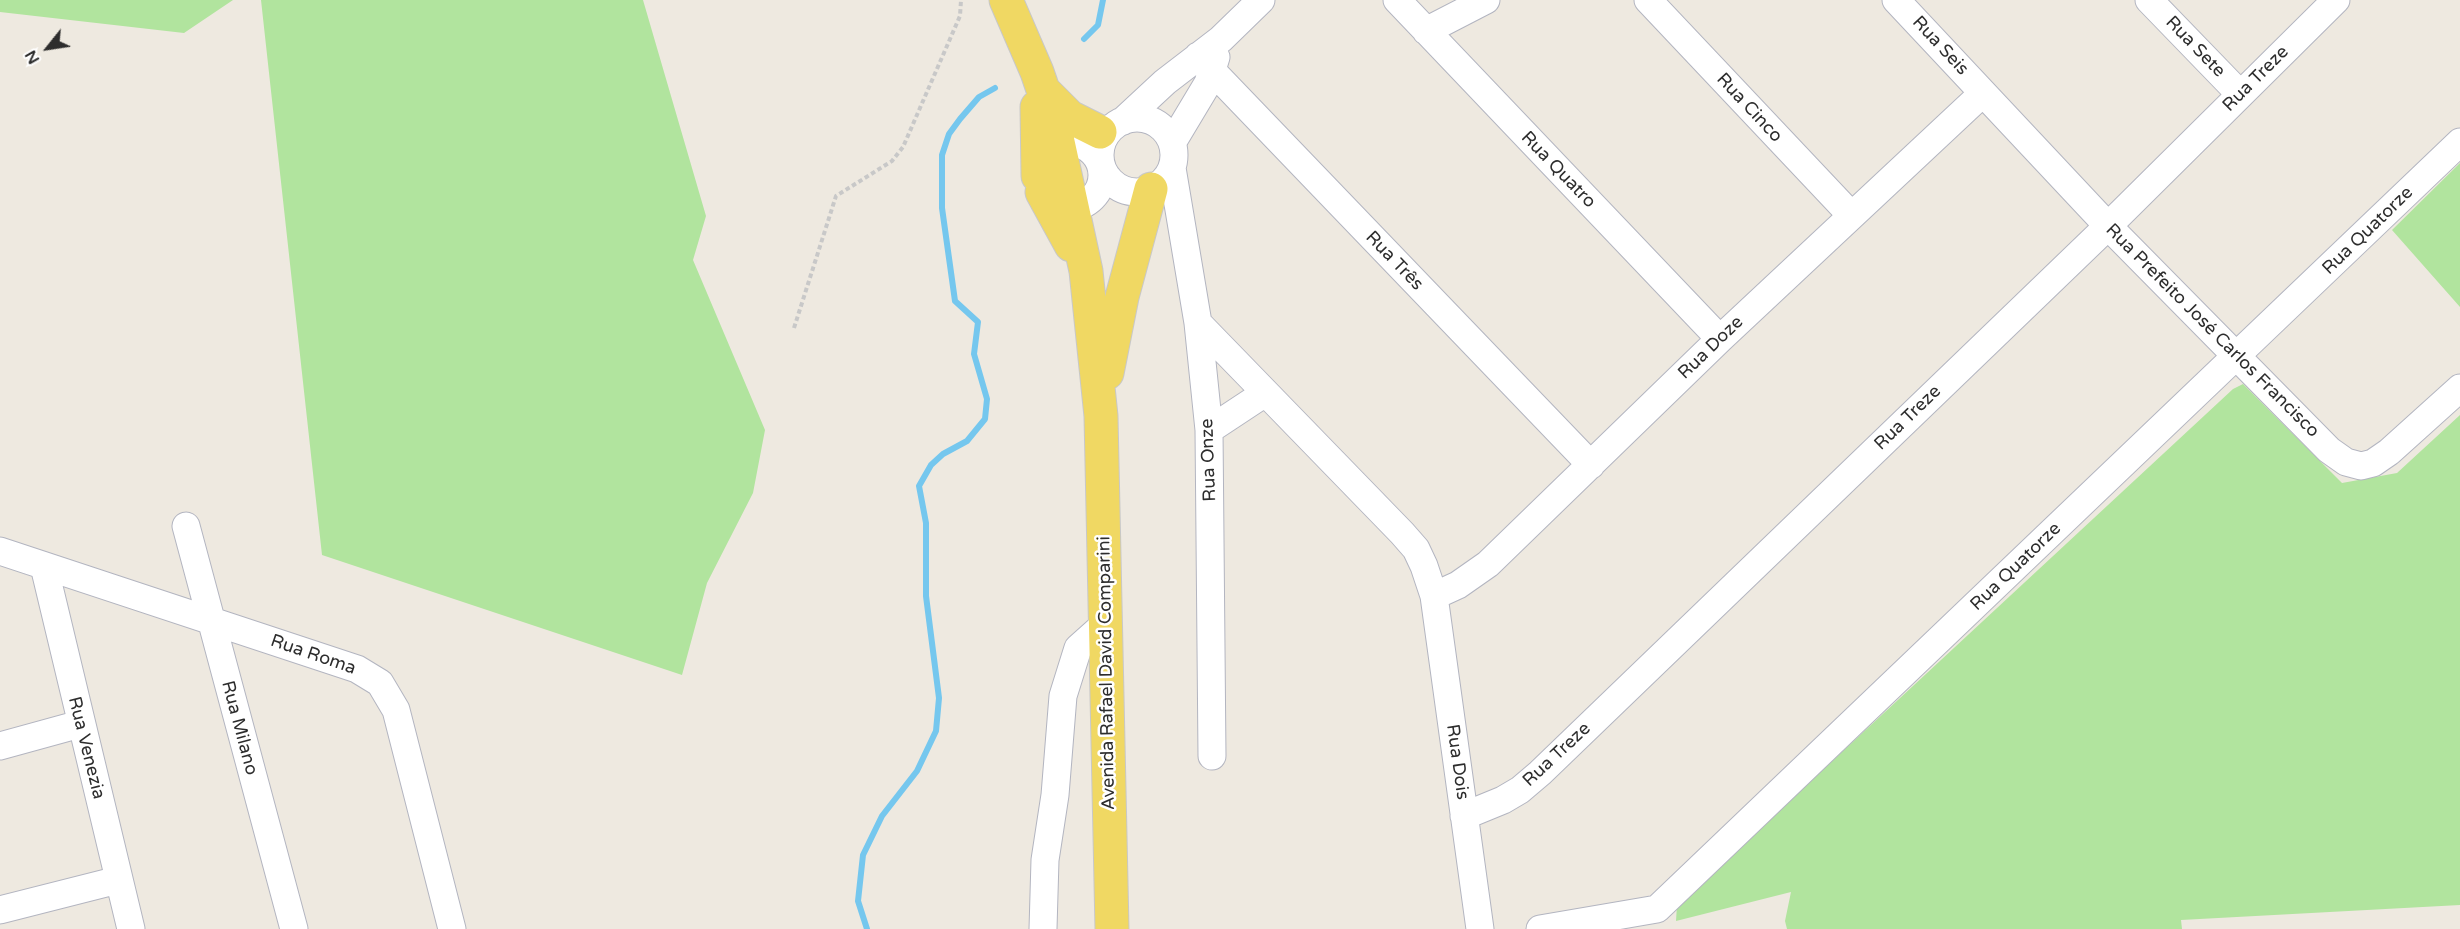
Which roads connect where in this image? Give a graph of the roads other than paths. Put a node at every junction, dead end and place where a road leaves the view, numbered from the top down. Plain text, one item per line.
1 (1006, 0) edge
2 (1261, 0) edge
3 (1397, 0) edge
4 (1486, 0) edge
5 (1648, 0) edge
6 (1896, 0) edge
7 (2149, 0) edge
8 (2336, 0) edge
9 (1426, 31) junction
10 (1205, 64) junction
11 (1040, 82) junction
12 (1983, 93) junction
13 (2240, 94) junction
14 (1094, 134) junction
15 (2460, 142) edge
16 (1102, 166) junction
17 (1156, 173) junction
18 (1040, 184) junction
19 (1085, 201) junction
20 (1851, 215) junction
21 (2108, 226) junction
22 (1086, 271) junction
23 (1198, 323) junction
24 (1720, 339) junction
25 (2237, 357) junction
26 (2460, 387) edge
27 (1266, 393) junction
28 (1101, 416) junction
29 (1209, 430) junction
30 (1591, 465) junction
31 (186, 526) dead end
32 (0, 551) edge
33 (44, 566) junction
34 (1434, 596) junction
35 (208, 618) junction
36 (1106, 623) junction
37 (80, 724) junction
38 (0, 746) edge
39 (1212, 756) dead end
40 (1464, 816) junction
41 (118, 880) junction
42 (0, 910) edge
43 (1659, 919) edge
44 (131, 929) edge
45 (294, 929) edge
46 (452, 929) edge
47 (1043, 929) edge
48 (1112, 929) edge
49 (1480, 929) edge
50 (1540, 929) edge

1 - 11 main road
2 - 10 street
3 - 9 street, Rua Quatro
4 - 9 street
5 - 20 street, Rua Cinco
6 - 12 street, Rua Seis
7 - 13 street, Rua Sete
8 - 13 street, Rua Treze
9 - 24 street, Rua Quatro
10 - 14 street
10 - 17 street
10 - 30 street, Rua Três
11 - 14 main road
11 - 18 main road
12 - 20 street, Rua Doze
12 - 21 street, Rua Prefeito José Carlos Francisco
13 - 21 street, Rua Treze
14 - 16 street
14 - 17 street
14 - 18 street
14 - 19 main road
15 - 25 street, Rua Quatorze
16 - 17 street
16 - 19 street
17 - 19 street
17 - 23 street, Rua Onze
17 - 28 main road
18 - 19 street
18 - 22 main road
19 - 22 main road
20 - 24 street, Rua Doze
21 - 25 street, Rua Prefeito José Carlos Francisco
21 - 40 street, Rua Treze
22 - 28 main road
23 - 27 street, Rua Dois
23 - 29 street, Rua Onze
24 - 30 street, Rua Doze
25 - 26 street, Rua Prefeito José Carlos Francisco
25 - 43 street, Rua Quatorze
27 - 29 street
27 - 34 street, Rua Dois
28 - 36 main road, Avenida Rafael David Comparini
29 - 39 street, Rua Onze
30 - 34 street, Rua Doze
31 - 35 street, Rua Milano
32 - 33 street, Rua Roma
33 - 35 street, Rua Roma
33 - 37 street, Rua Venezia
34 - 40 street, Rua Dois
35 - 45 street, Rua Milano
35 - 46 street, Rua Roma
36 - 47 street
36 - 48 main road, Avenida Rafael David Comparini
37 - 38 street
37 - 41 street, Rua Venezia
40 - 49 street, Rua Dois
41 - 42 street
41 - 44 street, Rua Venezia
43 - 50 street, Rua Quatorze

